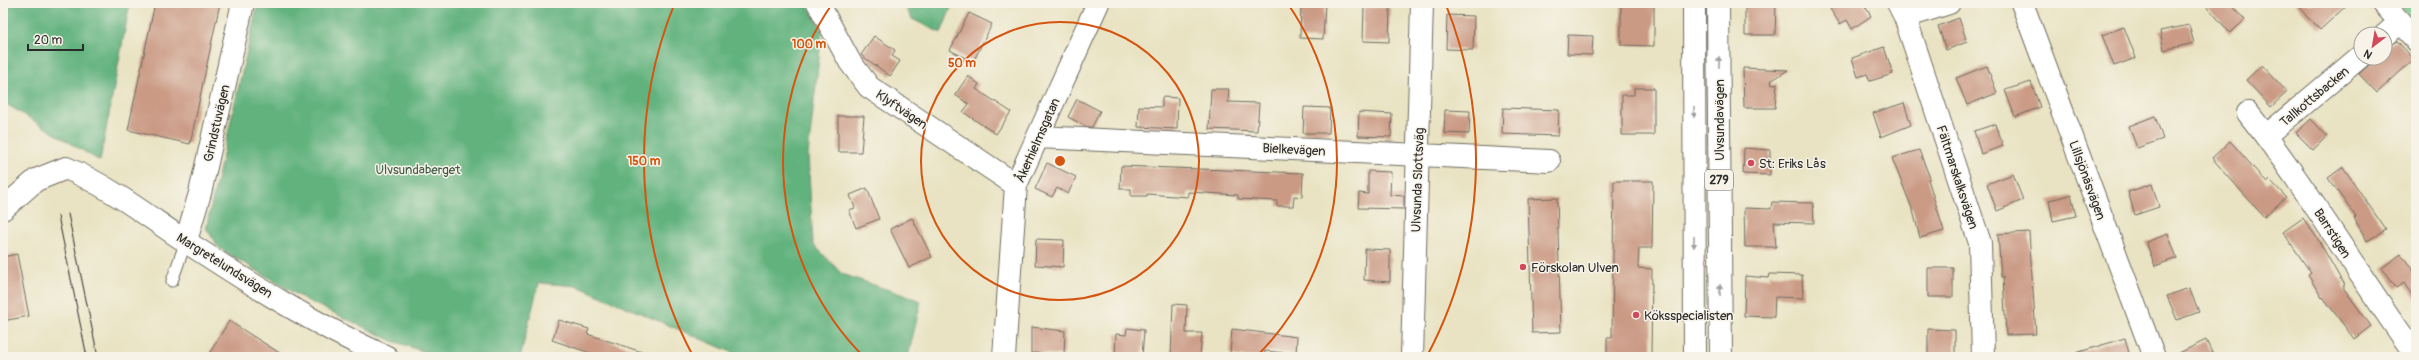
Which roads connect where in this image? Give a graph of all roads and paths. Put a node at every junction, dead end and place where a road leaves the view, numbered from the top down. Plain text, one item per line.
1 (243, 3) edge
2 (818, 3) edge
3 (1098, 3) edge
4 (1422, 3) edge
5 (1694, 3) edge
6 (1718, 3) edge
7 (1949, 3) edge
8 (2022, 3) edge
9 (2382, 3) edge
10 (1901, 10) edge
11 (2392, 26) edge
12 (2393, 28) edge
13 (2416, 40) edge
14 (2353, 63) edge
15 (2248, 113) dead end
16 (2266, 136) junction
17 (1038, 137) junction
18 (1418, 154) junction
19 (1549, 161) dead end
20 (1016, 185) junction
21 (3, 208) edge
22 (186, 241) junction
23 (172, 281) dead end
24 (2416, 355) edge
25 (387, 357) edge
26 (1004, 357) edge
27 (1412, 357) edge
28 (1695, 357) edge
29 (1721, 357) edge
30 (1983, 357) edge
31 (2154, 357) edge

1 - 22 street, Grindstuvägen
2 - 20 street, Klyftvägen
3 - 17 street, Åkerhielmsgatan
4 - 18 street, Ulvsunda Slottsväg
5 -> 28 street, Ulvsundavägen / 279
29 -> 6 street, Ulvsundavägen / 279
7 - 10 street
8 - 31 street, Lillsjönäsvägen
9 - 11 street
10 - 30 street, Fältmarskalksvägen
12 - 13 street
14 - 16 street, Tallkottsbacken
15 - 16 street, Barrstigen
16 - 24 street, Barrstigen
17 - 18 street, Bielkevägen
17 - 20 street, Åkerhielmsgatan
18 - 19 street, Bielkevägen
18 - 27 street, Ulvsunda Slottsväg
20 - 26 street, Åkerhielmsgatan
21 - 22 street, Margretelundsvägen
22 - 23 lane
22 - 25 street, Margretelundsvägen

